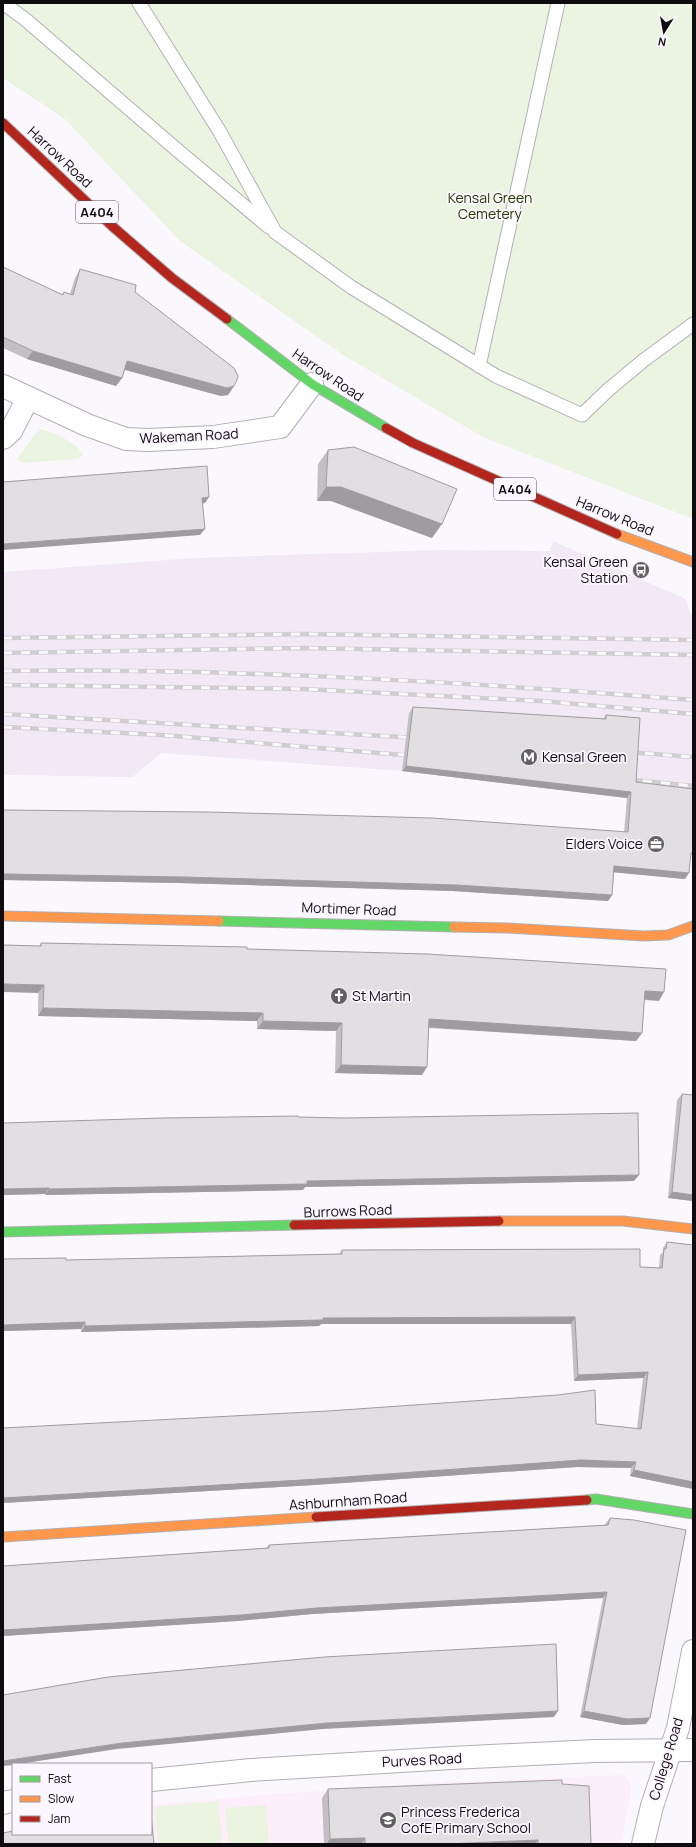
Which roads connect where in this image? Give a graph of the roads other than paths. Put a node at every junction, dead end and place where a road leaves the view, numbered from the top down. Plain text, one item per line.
1 (3, 3) edge
2 (139, 3) edge
3 (558, 3) edge
4 (3, 123) edge
5 (275, 232) junction
6 (693, 324) edge
7 (479, 366) junction
8 (312, 384) junction
9 (3, 386) edge
10 (28, 398) junction
11 (3, 438) edge
12 (693, 562) edge
13 (3, 916) edge
14 (693, 926) edge
15 (693, 1229) edge
16 (3, 1232) edge
17 (693, 1514) edge
18 (3, 1537) edge
19 (693, 1651) edge
20 (671, 1750) junction
21 (693, 1750) edge
22 (152, 1780) edge
23 (643, 1844) edge

1 - 5 lane
2 - 5 lane
3 - 7 lane
4 - 8 main road, Harrow Road / A404
5 - 7 lane
6 - 7 lane
8 - 10 street, Wakeman Road
8 - 12 main road, Harrow Road / A404
9 - 10 street, Wakeman Road
10 - 11 street
13 - 14 main road, Mortimer Road
15 - 16 main road, Burrows Road
17 - 18 main road, Ashburnham Road
19 - 20 street, College Road
20 - 21 street, Purves Road
20 - 22 street, Purves Road
20 - 23 street, College Road

